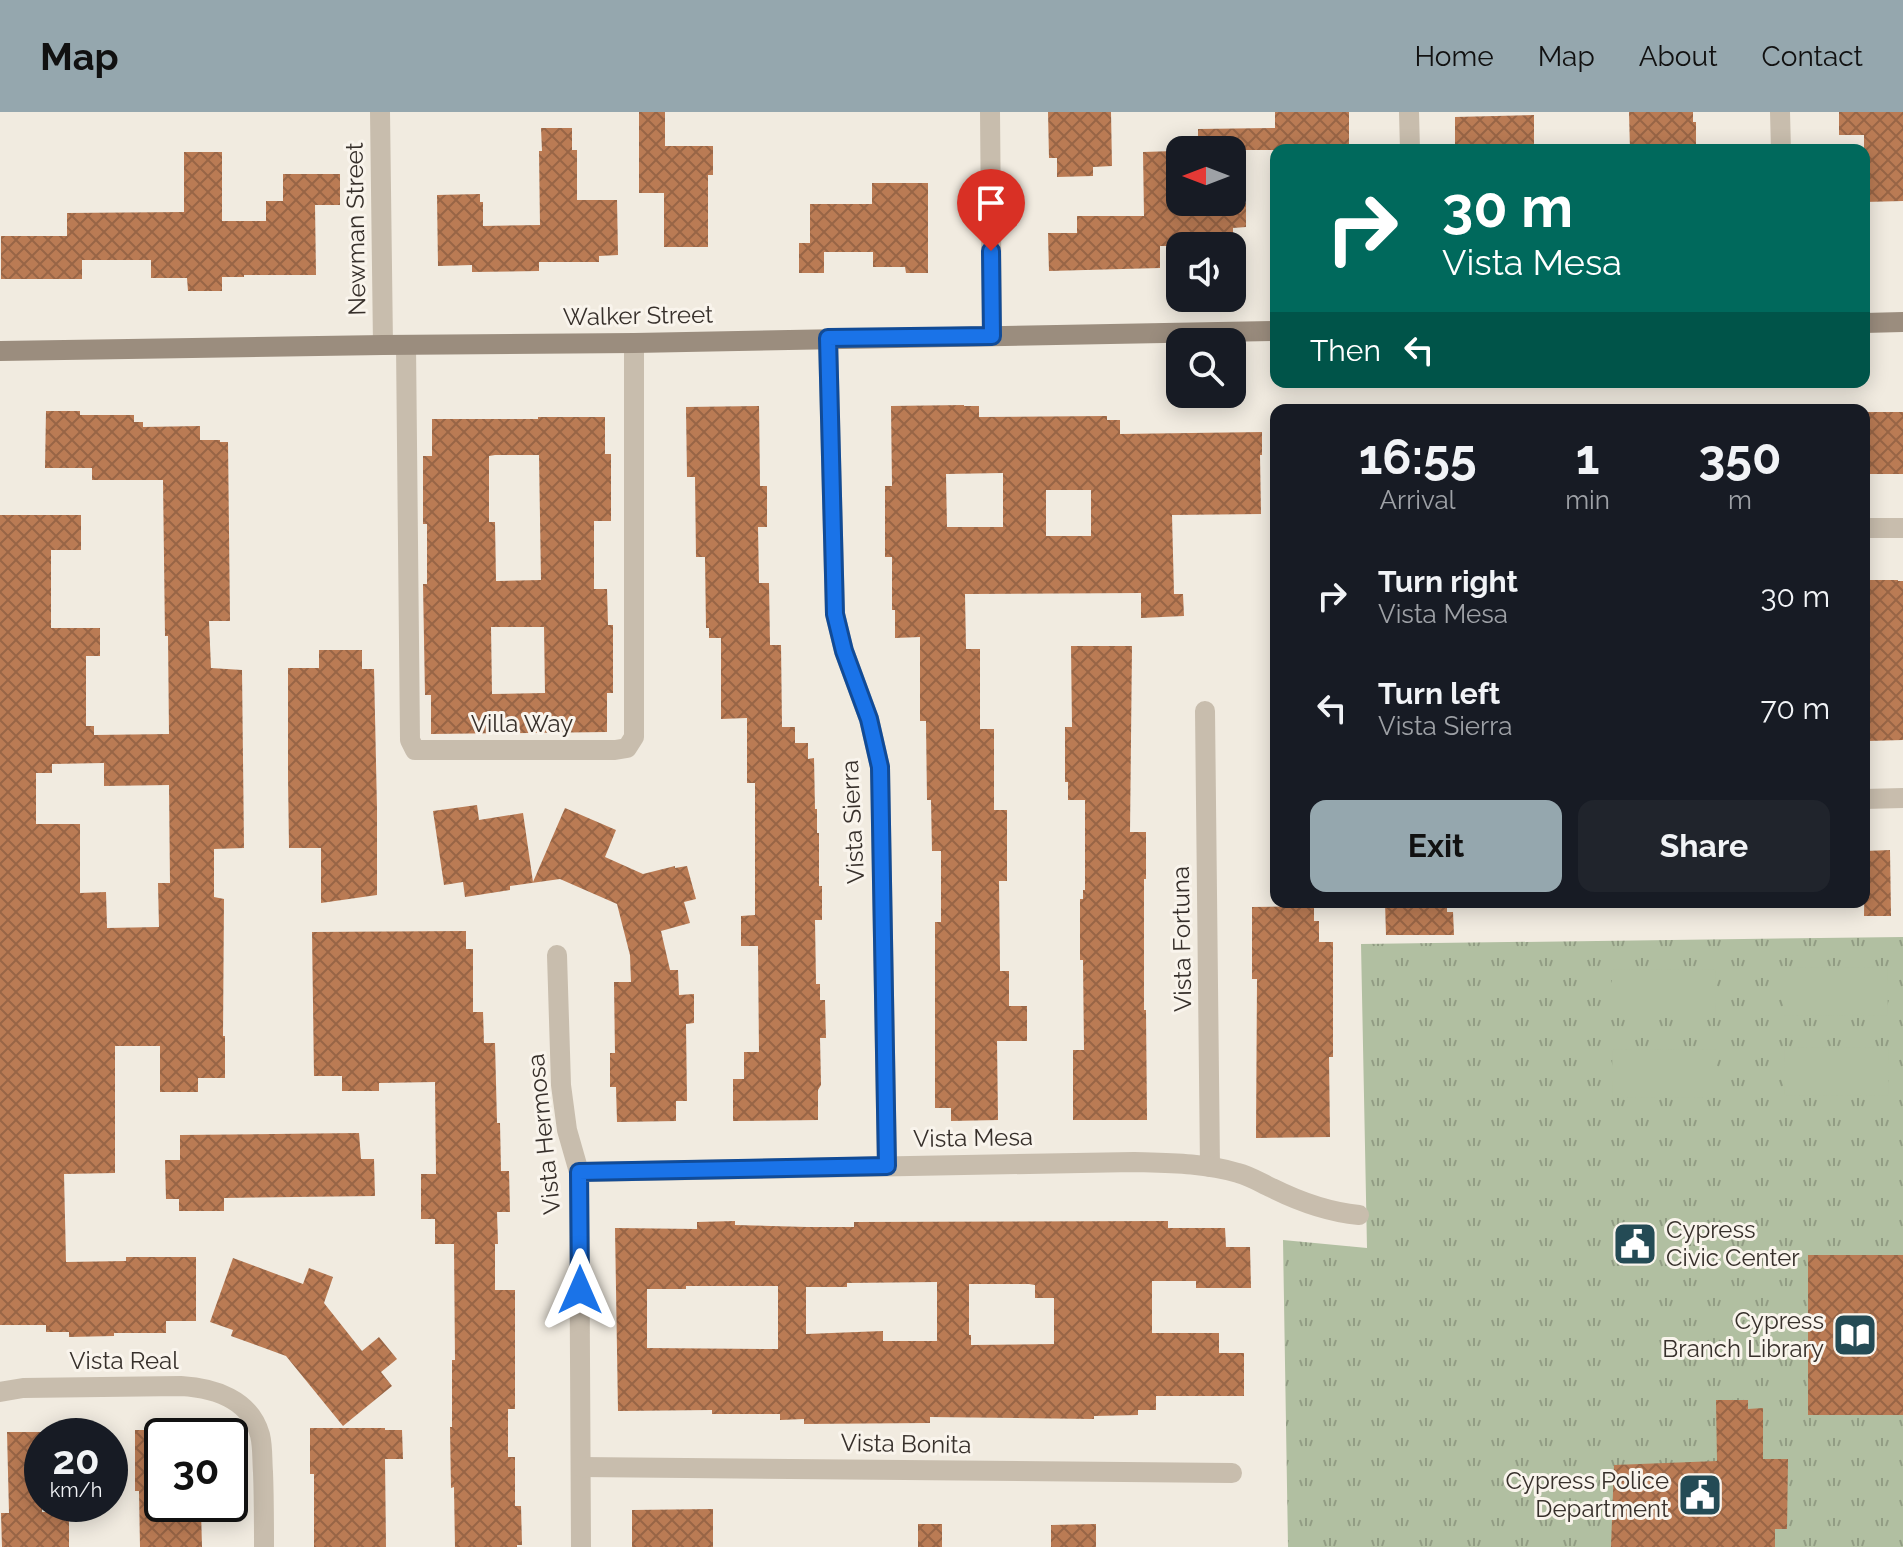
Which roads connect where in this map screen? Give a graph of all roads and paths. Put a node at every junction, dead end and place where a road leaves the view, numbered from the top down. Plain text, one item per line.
1 (380, 112) edge
2 (990, 112) edge
3 (1409, 112) edge
4 (1780, 112) edge
5 (1410, 144) edge
6 (1781, 144) edge
7 (1903, 322) edge
8 (1870, 323) edge
9 (1270, 331) edge
10 (992, 336) junction
11 (828, 338) junction
12 (634, 343) junction
13 (383, 345) junction
14 (406, 345) junction
15 (0, 351) edge
16 (1870, 528) edge
17 (1903, 528) edge
18 (1205, 711) dead end
19 (1903, 798) edge
20 (1870, 799) edge
21 (557, 955) dead end
22 (887, 1166) junction
23 (1210, 1167) junction
24 (579, 1172) junction
25 (1359, 1215) dead end
26 (0, 1392) edge
27 (581, 1467) junction
28 (1232, 1473) dead end
29 (264, 1547) edge
30 (581, 1547) edge

1 - 13 street, Newman Street
2 - 10 street
3 - 5 street
4 - 6 street
7 - 8 main road
9 - 10 main road, Walker Street
10 - 11 main road, Walker Street
11 - 12 main road, Walker Street
11 - 22 street, Vista Sierra
12 - 14 main road, Walker Street
12 - 14 street, Villa Way
13 - 14 main road, Walker Street
13 - 15 main road, Walker Street
16 - 17 street
18 - 23 street, Vista Fortuna
19 - 20 street
21 - 24 street, Vista Hermosa
22 - 23 street, Vista Mesa
22 - 24 street, Vista Mesa
23 - 25 street, Vista Mesa
24 - 27 street, Vista Hermosa
26 - 29 street, Vista Real
27 - 28 street, Vista Bonita
27 - 30 street, Vista Hermosa

